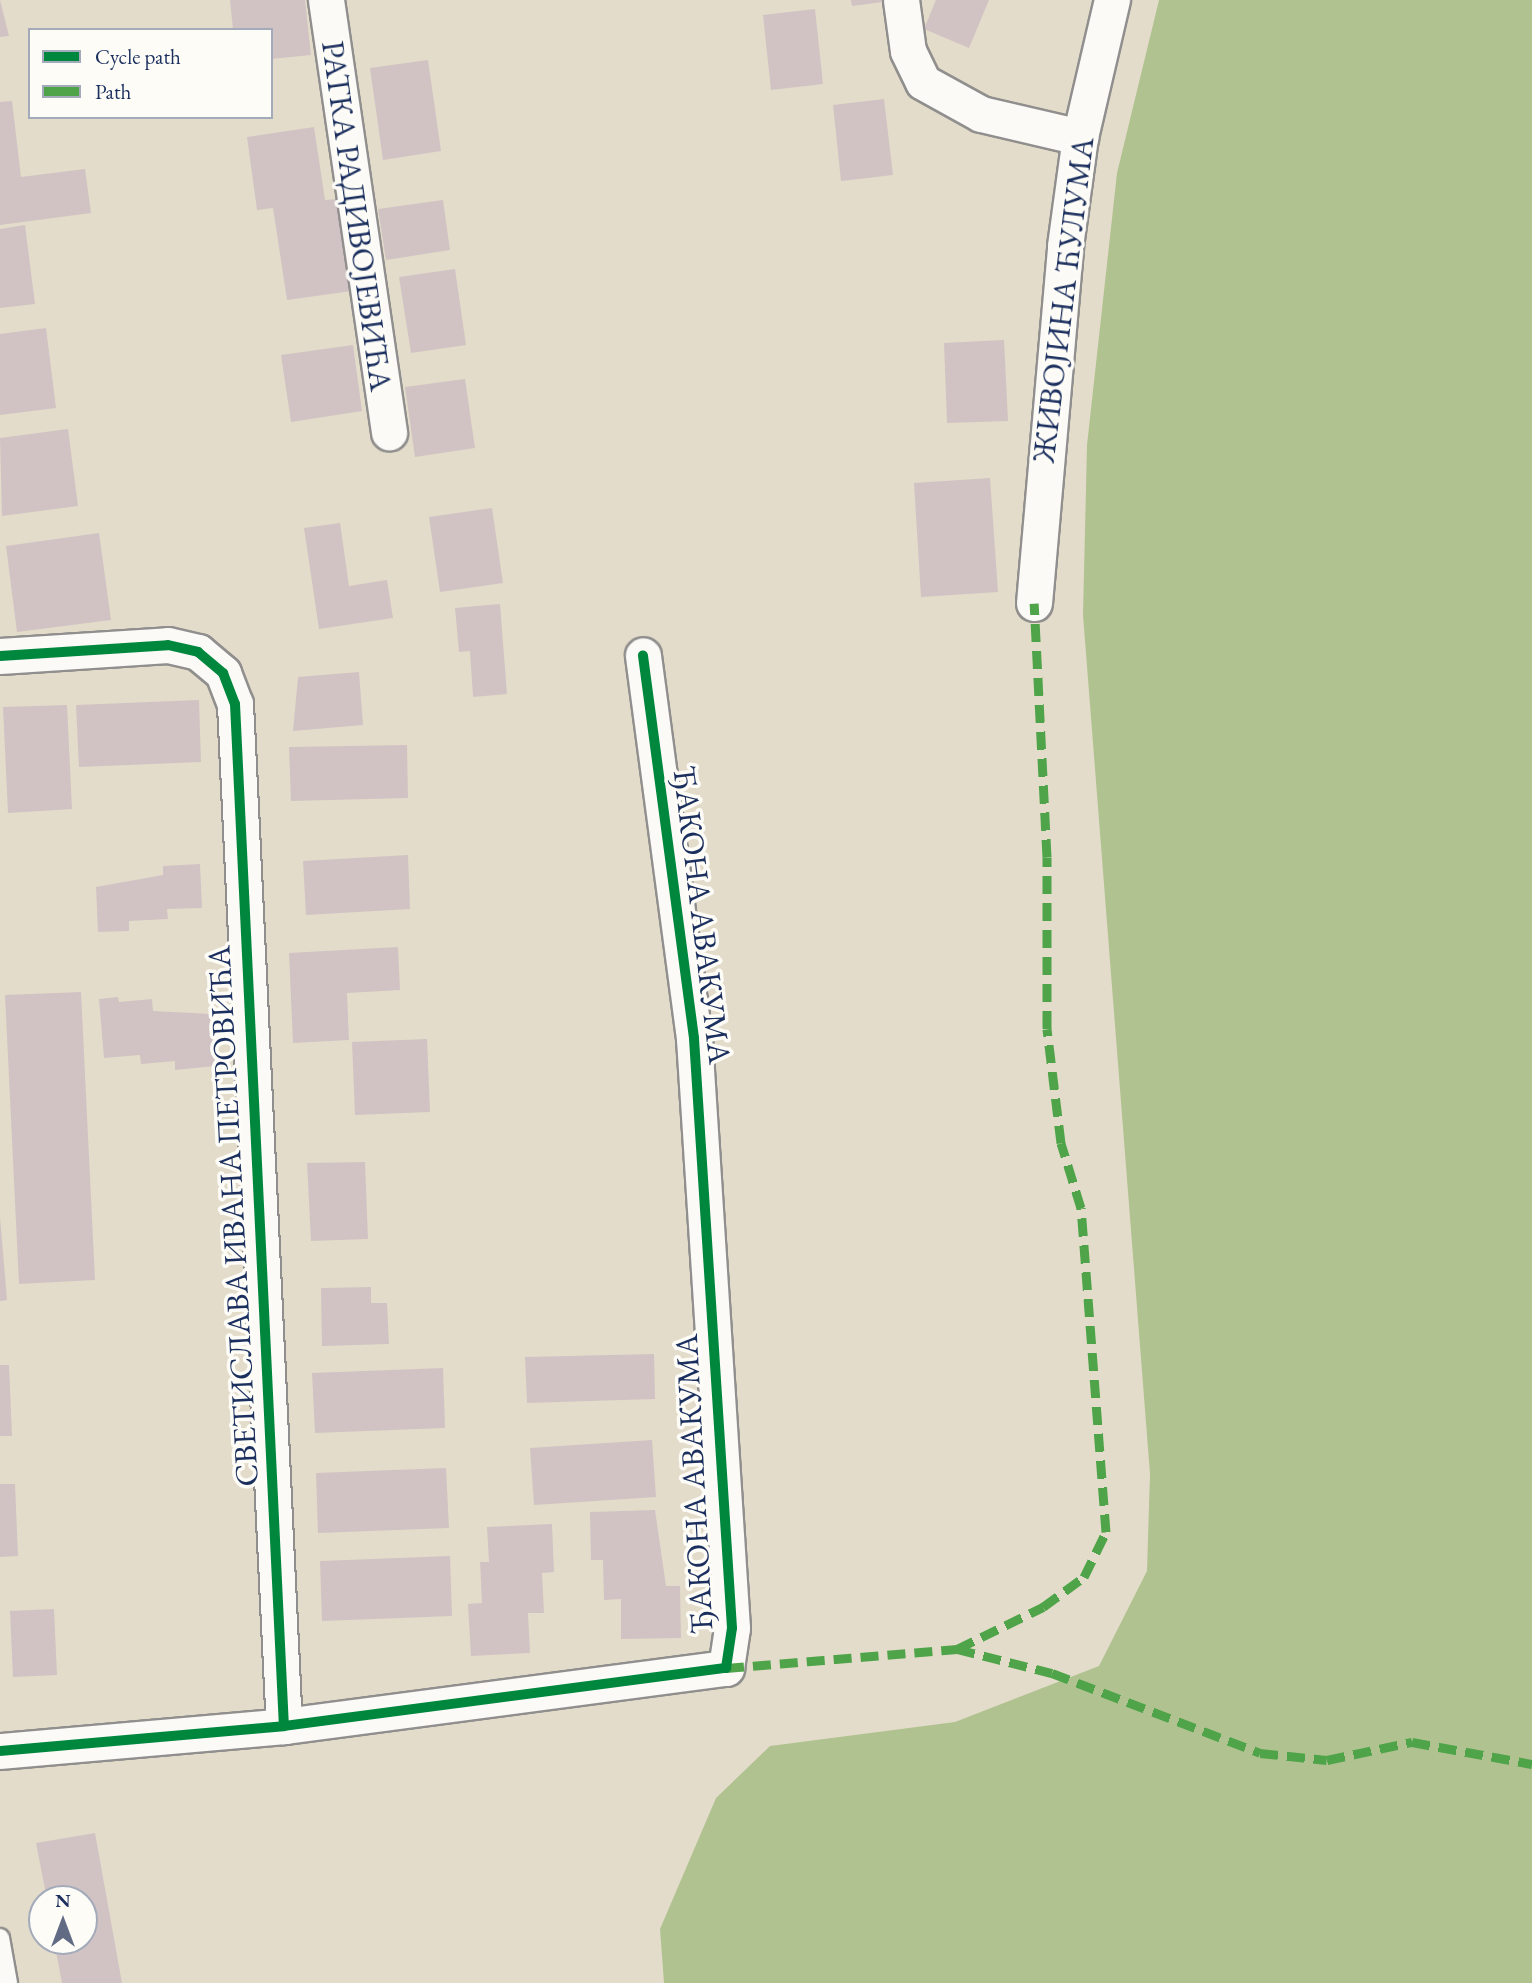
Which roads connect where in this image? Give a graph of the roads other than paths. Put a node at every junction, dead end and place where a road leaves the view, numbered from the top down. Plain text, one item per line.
1 (326, 0) edge
2 (901, 0) edge
3 (1112, 0) edge
4 (1080, 137) junction
5 (389, 432) dead end
6 (1034, 603) dead end
7 (643, 655) dead end
8 (0, 656) edge
9 (284, 1726) junction
10 (0, 1752) edge
11 (0, 1938) edge
12 (8, 1983) edge

1 - 5 street, РАТКА РАДИВОЈЕВИЋА
2 - 4 street
3 - 4 street, ЖИВОЈИНА ЋУЛУМА
4 - 6 street, ЖИВОЈИНА ЋУЛУМА
7 - 9 street, ЂАКОНА АВАКУМА
8 - 9 street, СВЕТИСЛАВА ИВАНА ПЕТРОВИЋА
9 - 10 street, ЂАКОНА АВАКУМА
11 - 12 lane

